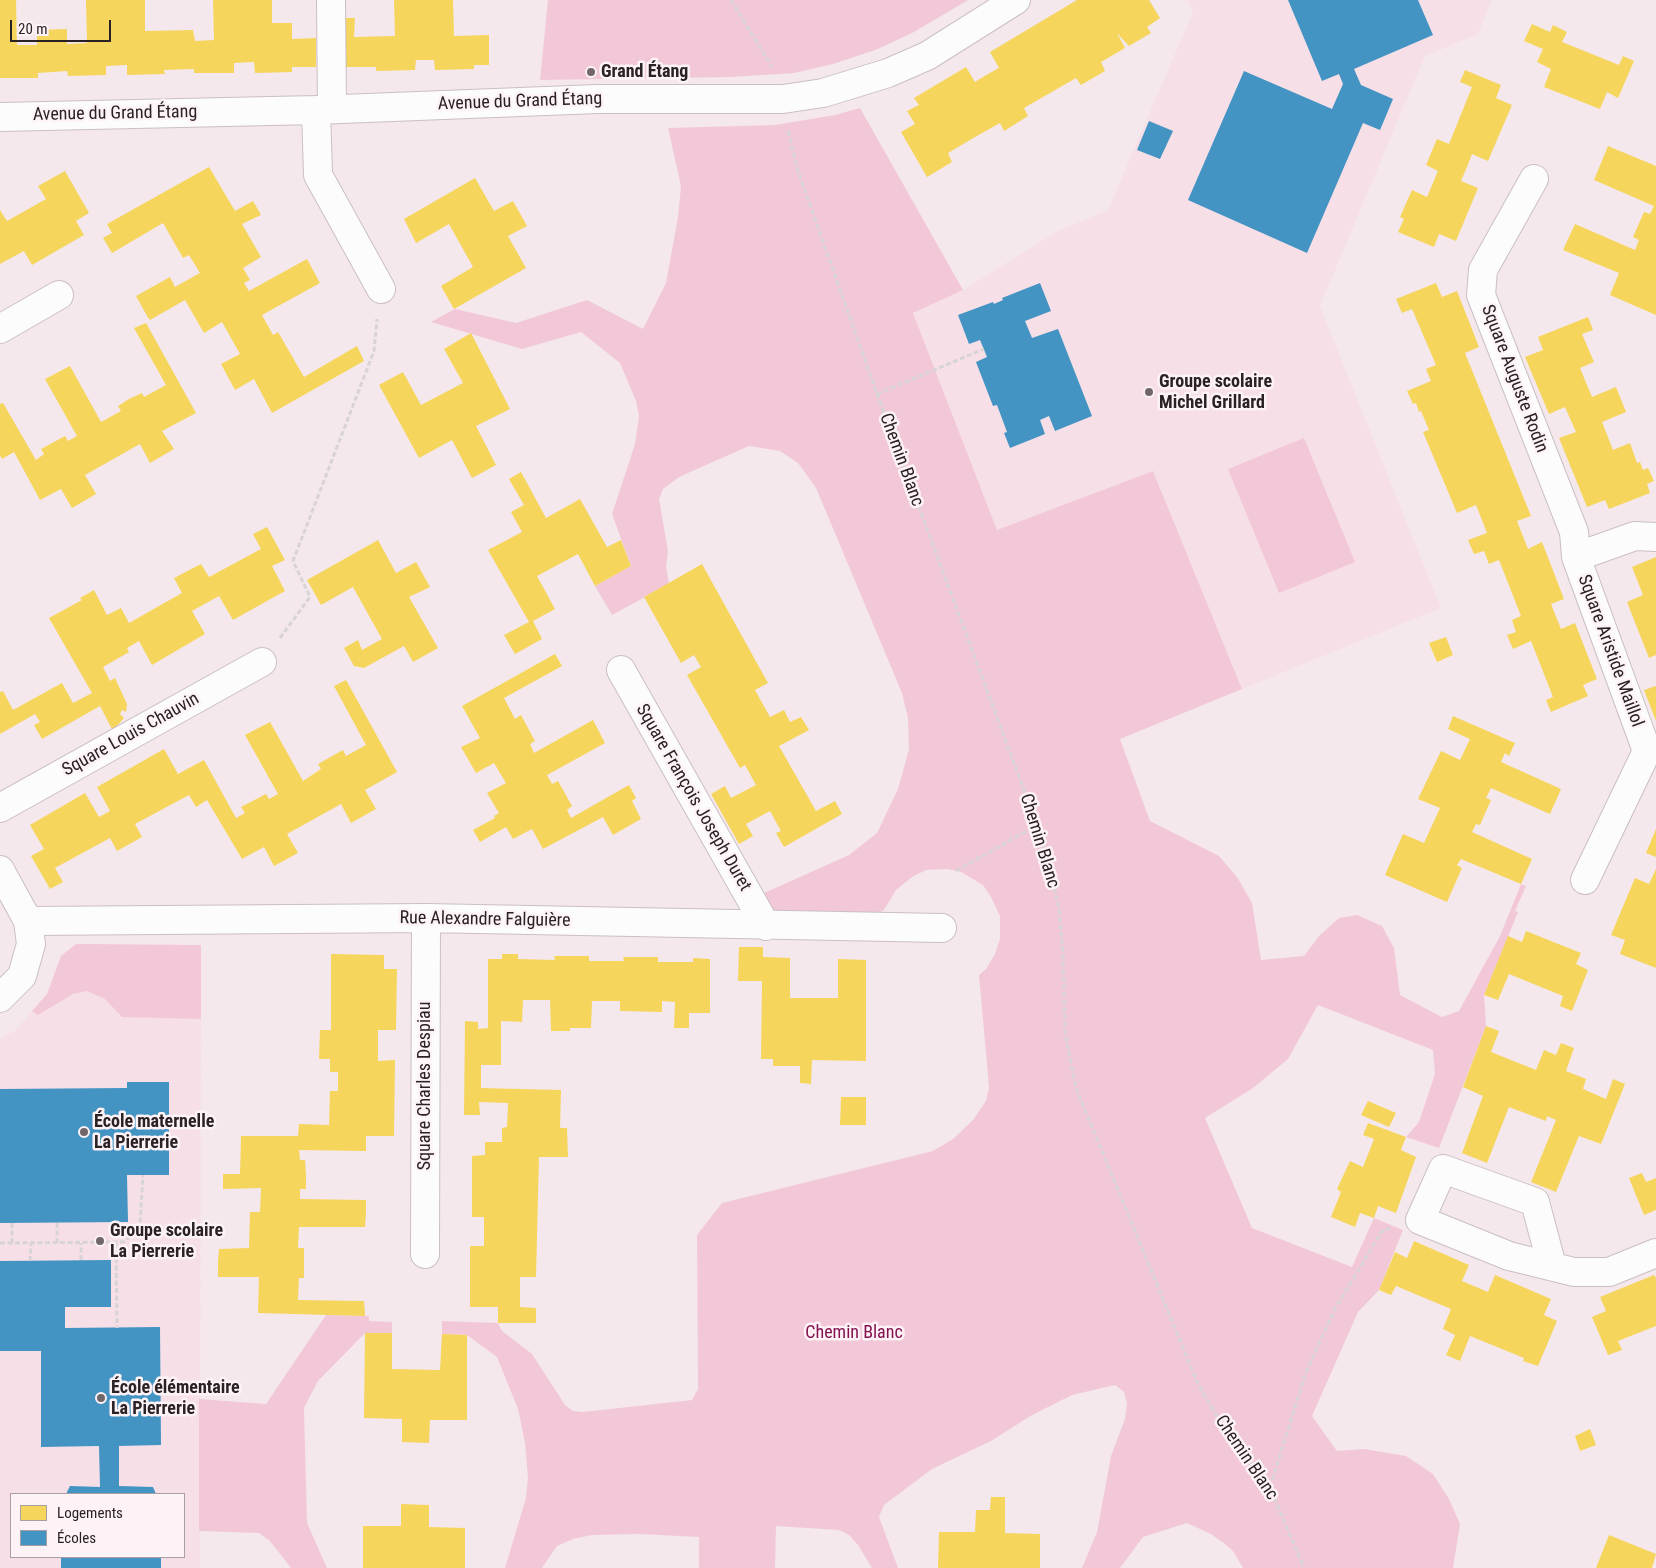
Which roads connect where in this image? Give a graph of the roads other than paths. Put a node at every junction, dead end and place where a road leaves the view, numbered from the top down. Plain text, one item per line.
1 (331, 0) edge
2 (1016, 0) edge
3 (324, 109) junction
4 (0, 116) edge
5 (1534, 179) dead end
6 (381, 289) road end
7 (59, 295) dead end
8 (0, 330) edge
9 (1656, 537) edge
10 (1576, 557) junction
11 (262, 662) road end
12 (621, 670) dead end
13 (0, 808) edge
14 (0, 870) edge
15 (1585, 880) dead end
16 (426, 918) junction
17 (28, 920) junction
18 (766, 926) junction
19 (942, 928) dead end
20 (0, 998) edge
21 (1656, 1253) edge
22 (425, 1254) dead end
23 (1552, 1266) junction

1 - 3 street
2 - 3 street, Avenue du Grand Étang
3 - 4 street, Avenue du Grand Étang
3 - 6 street
5 - 10 street, Square Auguste Rodin
7 - 8 street
9 - 10 street
10 - 15 street, Square Aristide Maillol
11 - 13 street, Square Louis Chauvin
12 - 18 street, Square François Joseph Duret
14 - 17 street
16 - 17 street, Rue Alexandre Falguière
16 - 18 street, Rue Alexandre Falguière
16 - 22 street, Square Charles Despiau
17 - 20 street
18 - 19 street, Rue Alexandre Falguière
21 - 23 street
23 - 23 street

